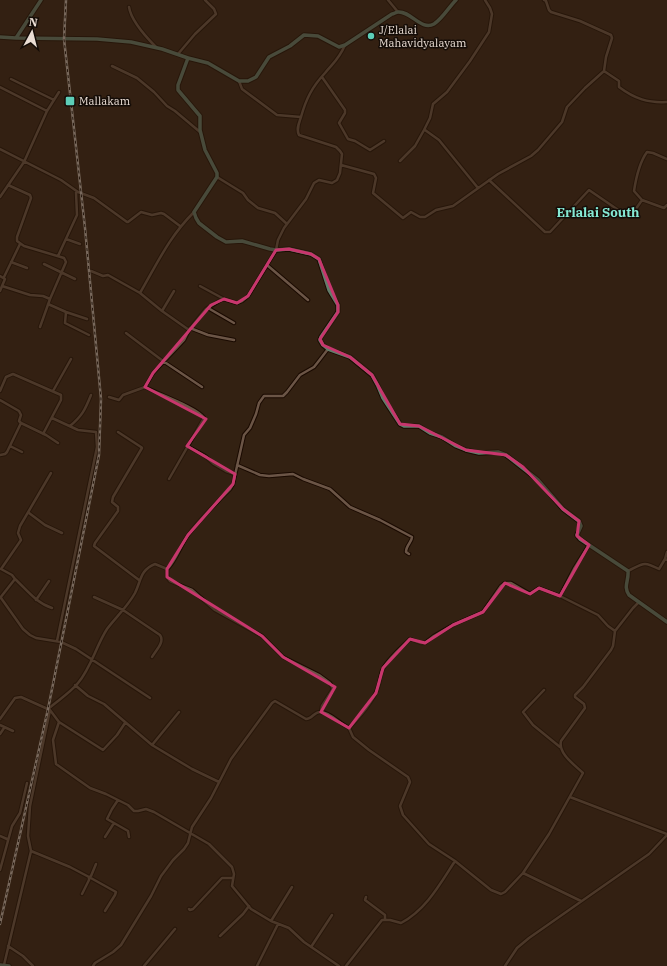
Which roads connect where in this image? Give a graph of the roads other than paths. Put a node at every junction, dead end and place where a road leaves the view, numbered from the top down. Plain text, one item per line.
1 (41, 0) edge
2 (205, 0) edge
3 (388, 0) edge
4 (456, 0) edge
5 (485, 0) edge
6 (544, 0) edge
7 (130, 8) dead end
8 (398, 12) junction
9 (0, 37) edge
10 (16, 38) junction
11 (345, 45) junction
12 (156, 47) junction
13 (178, 55) junction
14 (188, 58) junction
15 (112, 66) dead end
16 (604, 71) junction
17 (322, 77) junction
18 (11, 79) dead end
19 (239, 81) junction
20 (0, 87) edge
21 (59, 92) dead end
22 (54, 100) junction
23 (667, 102) edge
24 (47, 111) junction
25 (301, 117) junction
26 (424, 130) junction
27 (200, 132) junction
28 (384, 141) dead end
29 (0, 150) edge
30 (667, 159) edge
31 (400, 161) dead end
32 (24, 162) junction
33 (341, 165) junction
34 (218, 177) junction
35 (489, 180) junction
36 (8, 185) junction
37 (478, 188) junction
38 (76, 192) junction
39 (0, 197) edge
40 (642, 200) junction
41 (667, 205) edge
42 (194, 212) junction
43 (287, 224) junction
44 (180, 226) junction
45 (66, 239) junction
46 (20, 244) junction
47 (80, 244) dead end
48 (276, 250) junction
49 (58, 256) junction
50 (11, 262) junction
51 (44, 264) dead end
52 (267, 266) junction
53 (27, 268) dead end
54 (91, 271) dead end
55 (61, 272) junction
56 (0, 276) edge
57 (4, 277) junction
58 (75, 279) dead end
59 (2, 286) junction
60 (200, 286) dead end
61 (0, 291) edge
62 (174, 291) dead end
63 (140, 293) junction
64 (50, 299) junction
65 (224, 299) junction
66 (308, 300) dead end
67 (48, 304) junction
68 (208, 308) junction
69 (162, 311) junction
70 (66, 312) junction
71 (87, 319) dead end
72 (234, 323) dead end
73 (40, 327) dead end
74 (190, 329) junction
75 (126, 333) dead end
76 (89, 335) dead end
77 (234, 340) dead end
78 (328, 348) junction
79 (71, 359) dead end
80 (163, 361) junction
81 (1, 386) edge
82 (145, 387) junction
83 (202, 387) dead end
84 (52, 390) junction
85 (0, 391) edge
86 (90, 395) dead end
87 (109, 397) dead end
88 (0, 400) edge
89 (52, 418) junction
90 (21, 423) junction
91 (70, 426) junction
92 (118, 432) dead end
93 (43, 434) junction
94 (58, 443) dead end
95 (10, 446) junction
96 (187, 446) junction
97 (22, 452) dead end
98 (0, 455) edge
99 (237, 465) junction
100 (51, 473) dead end
101 (235, 474) junction
102 (169, 479) dead end
103 (29, 513) junction
104 (62, 533) dead end
105 (590, 545) junction
106 (667, 552) edge
107 (409, 554) dead end
108 (666, 559) edge
109 (1, 569) edge
110 (167, 569) junction
111 (628, 571) junction
112 (14, 579) junction
113 (139, 580) junction
114 (50, 581) dead end
115 (560, 596) junction
116 (94, 597) dead end
117 (1, 598) edge
118 (36, 600) junction
119 (639, 602) junction
120 (52, 608) dead end
121 (123, 610) junction
122 (667, 622) edge
123 (615, 631) junction
124 (57, 641) junction
125 (152, 657) dead end
126 (92, 658) junction
127 (75, 685) junction
128 (544, 690) dead end
129 (150, 698) dead end
130 (49, 709) junction
131 (178, 712) dead end
132 (321, 712) junction
133 (0, 719) edge
134 (59, 722) junction
135 (125, 723) junction
136 (0, 725) edge
137 (4, 728) junction
138 (349, 728) junction
139 (13, 731) dead end
140 (0, 734) edge
141 (152, 745) junction
142 (560, 748) junction
143 (218, 782) junction
144 (27, 783) dead end
145 (570, 797) junction
146 (118, 800) junction
147 (114, 823) junction
148 (190, 833) junction
149 (667, 835) edge
150 (0, 836) edge
151 (105, 837) dead end
152 (129, 837) dead end
153 (7, 839) junction
154 (31, 851) junction
155 (455, 861) junction
156 (96, 864) dead end
157 (0, 870) edge
158 (523, 873) junction
159 (89, 877) junction
160 (234, 878) junction
161 (292, 887) dead end
162 (82, 894) dead end
163 (366, 897) dead end
164 (581, 901) junction
165 (249, 906) junction
166 (188, 909) dead end
167 (106, 911) dead end
168 (332, 914) dead end
169 (385, 919) junction
170 (271, 921) junction
171 (278, 924) junction
172 (175, 928) dead end
173 (220, 936) dead end
174 (8, 946) junction
175 (311, 946) junction
176 (2, 965) edge
177 (8, 966) edge
178 (34, 966) edge
179 (93, 966) edge
180 (144, 966) edge
181 (257, 966) edge
182 (339, 966) edge
183 (346, 966) edge
184 (505, 966) edge

1 - 10 street
2 - 13 street
3 - 8 street
4 - 8 street
5 - 26 street
6 - 16 street
7 - 12 street
8 - 11 street
9 - 10 street
10 - 12 street
11 - 17 street
11 - 19 street
12 - 13 street
13 - 14 street
14 - 19 street
14 - 27 street
15 - 27 street
16 - 23 street
16 - 35 street
17 - 25 street
17 - 28 street
18 - 22 street
19 - 25 street
20 - 24 street
21 - 22 street
22 - 24 street
24 - 32 street
25 - 33 street
26 - 31 street
26 - 37 street
27 - 34 street
29 - 32 street
30 - 40 street
32 - 36 street
32 - 38 street
33 - 37 street
33 - 43 street
34 - 42 street
34 - 43 street
35 - 37 street
35 - 40 street
36 - 39 street
36 - 46 street
38 - 44 street
38 - 45 street
40 - 41 street
42 - 44 street
42 - 48 street
43 - 48 street
44 - 63 street
45 - 47 street
45 - 49 street
46 - 49 street
46 - 50 street
48 - 52 street
48 - 78 street
49 - 55 street
50 - 53 street
50 - 57 street
51 - 55 street
52 - 65 street
52 - 66 street
54 - 63 street
55 - 58 street
55 - 64 street
56 - 57 street
57 - 59 street
59 - 61 street
59 - 64 street
60 - 65 street
62 - 69 street
63 - 69 street
64 - 67 street
65 - 68 street
67 - 70 street
67 - 73 street
68 - 72 street
68 - 74 street
69 - 74 street
70 - 71 street
70 - 76 street
74 - 77 street
74 - 80 street
75 - 80 street
78 - 99 street
78 - 105 street
79 - 84 street
80 - 82 street
80 - 83 street
81 - 84 street
81 - 85 street
82 - 87 street
82 - 96 street
84 - 89 street
86 - 91 street
88 - 90 street
89 - 91 street
89 - 93 street
90 - 93 street
90 - 95 street
91 - 124 street
92 - 113 street
93 - 94 street
95 - 97 street
95 - 98 street
96 - 101 street
96 - 102 street
99 - 101 street
99 - 107 street
100 - 103 street
101 - 110 street
103 - 104 street
103 - 109 street
105 - 111 street
105 - 115 street
106 - 108 street
108 - 111 street
109 - 112 street
110 - 113 street
110 - 132 street
111 - 119 street
112 - 117 street
112 - 118 street
113 - 121 street
114 - 118 street
115 - 123 street
115 - 138 street
116 - 121 street
117 - 124 street
118 - 120 street
119 - 122 street
119 - 123 street
121 - 125 street
121 - 126 street
123 - 142 street
124 - 126 street
126 - 127 street
126 - 129 street
127 - 130 street
127 - 135 street
128 - 142 street
130 - 133 street
130 - 134 street
130 - 154 street
131 - 141 street
132 - 138 street
132 - 143 street
134 - 135 street
134 - 146 street
135 - 141 street
136 - 137 street
137 - 139 street
137 - 140 street
138 - 155 street
141 - 143 street
142 - 145 street
143 - 148 street
144 - 153 street
145 - 149 street
145 - 158 street
146 - 147 street
146 - 148 street
147 - 151 street
147 - 152 street
148 - 160 street
148 - 179 street
149 - 164 street
150 - 153 street
153 - 157 street
154 - 159 street
154 - 174 street
155 - 158 street
155 - 169 street
156 - 159 street
158 - 164 street
159 - 162 street
159 - 167 street
160 - 165 street
160 - 166 street
161 - 170 street
163 - 169 street
164 - 184 street
165 - 170 street
165 - 173 street
168 - 175 street
169 - 183 street
170 - 171 street
171 - 175 street
171 - 181 street
172 - 180 street
174 - 176 street
174 - 178 street
175 - 182 street
176 - 177 street

